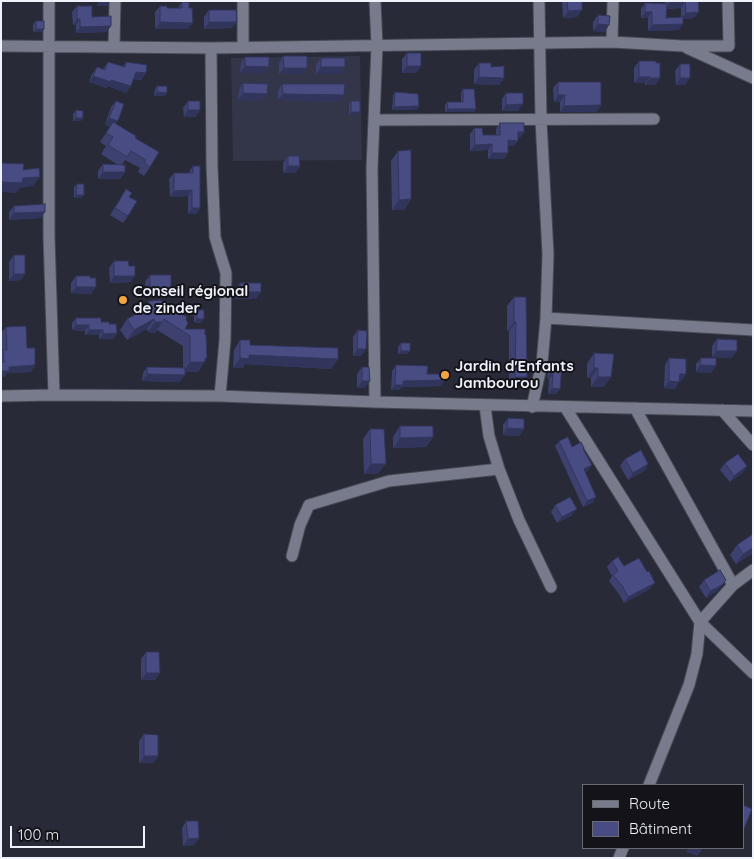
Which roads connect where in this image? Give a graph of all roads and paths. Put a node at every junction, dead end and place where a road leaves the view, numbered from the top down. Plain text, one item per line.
1 (49, 1) edge
2 (115, 1) edge
3 (242, 1) edge
4 (375, 1) edge
5 (539, 1) edge
6 (613, 1) edge
7 (728, 1) edge
8 (612, 42) junction
9 (539, 43) junction
10 (1, 46) edge
11 (114, 46) junction
12 (377, 46) junction
13 (683, 46) junction
14 (50, 47) junction
15 (243, 47) junction
16 (210, 48) junction
17 (753, 78) edge
18 (374, 120) junction
19 (541, 120) junction
20 (654, 120) dead end
21 (546, 318) junction
22 (753, 330) edge
23 (54, 395) junction
24 (1, 396) edge
25 (220, 396) junction
26 (375, 402) junction
27 (485, 406) junction
28 (532, 407) junction
29 (565, 407) junction
30 (635, 408) junction
31 (722, 410) junction
32 (753, 411) edge
33 (753, 444) edge
34 (500, 469) junction
35 (292, 556) dead end
36 (753, 570) edge
37 (734, 585) junction
38 (551, 587) dead end
39 (700, 622) junction
40 (753, 673) edge
41 (648, 784) edge

1 - 14 street
2 - 11 street
3 - 15 street
4 - 12 street
5 - 9 street
6 - 8 street
7 - 13 street
8 - 9 street
8 - 13 street
9 - 12 street
9 - 19 street
10 - 14 street
11 - 14 street
11 - 16 street
12 - 15 street
12 - 18 street
13 - 17 street
14 - 23 street
15 - 16 street
16 - 25 street
18 - 19 street
18 - 26 street
19 - 20 street
19 - 21 street
21 - 22 street
21 - 28 street
23 - 24 street
23 - 25 street
25 - 26 street
26 - 27 street
27 - 28 street
27 - 34 street
28 - 29 street
29 - 30 street
29 - 39 street
30 - 31 street
30 - 37 street
31 - 32 street
31 - 33 street
34 - 35 street
34 - 38 street
36 - 37 street
37 - 39 street
39 - 40 street
39 - 41 street

